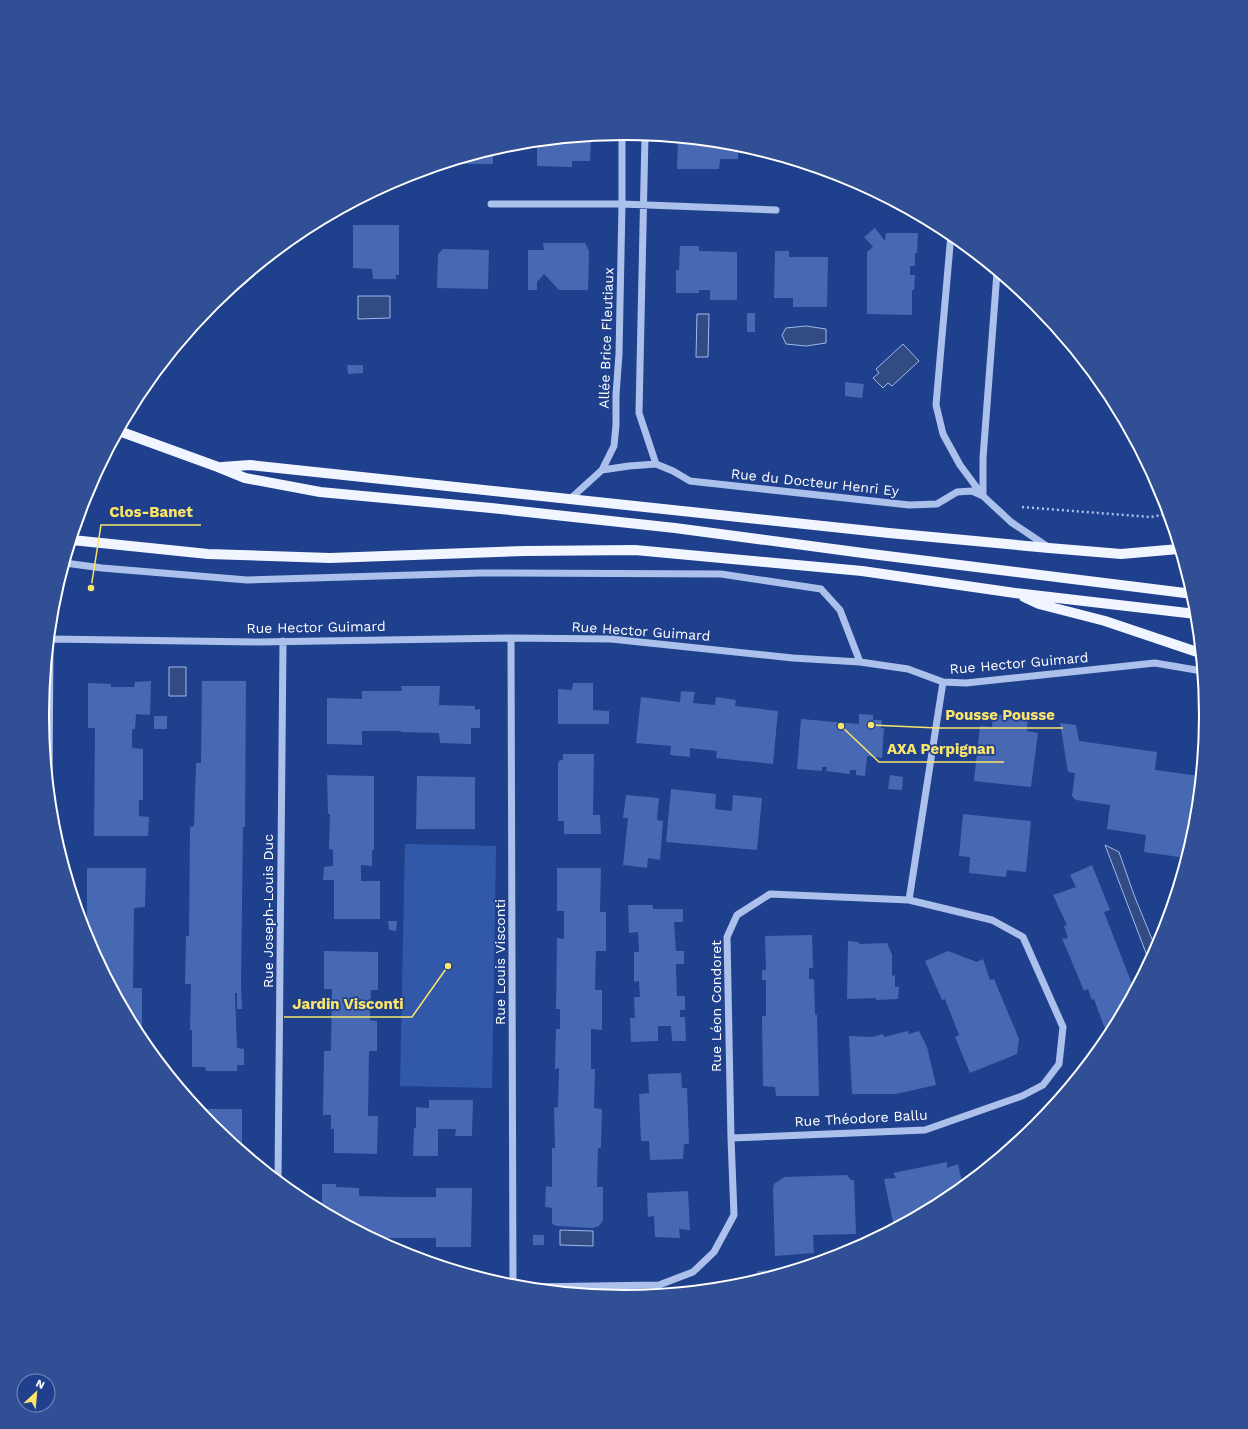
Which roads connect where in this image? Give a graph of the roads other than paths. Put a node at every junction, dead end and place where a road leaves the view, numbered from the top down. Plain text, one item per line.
1 (622, 140) edge
2 (645, 141) edge
3 (492, 204) dead end
4 (622, 204) junction
5 (644, 205) junction
6 (776, 210) dead end
7 (950, 241) edge
8 (997, 277) edge
9 (123, 432) edge
10 (656, 464) junction
11 (218, 467) junction
12 (602, 470) junction
13 (984, 496) junction
14 (570, 499) junction
15 (77, 540) edge
16 (1049, 548) junction
17 (1174, 549) edge
18 (70, 564) edge
19 (1015, 593) junction
20 (1186, 593) edge
21 (1190, 613) edge
22 (511, 638) junction
23 (54, 639) edge
24 (283, 641) junction
25 (1195, 651) edge
26 (860, 662) junction
27 (1197, 670) edge
28 (943, 682) junction
29 (50, 690) edge
30 (49, 728) edge
31 (909, 900) junction
32 (731, 1138) junction
33 (278, 1174) edge
34 (513, 1278) edge
35 (566, 1286) edge

1 - 4 street, Allée Brice Fleutiaux
2 - 5 street
3 - 4 street
4 - 5 street
4 - 12 street, Allée Brice Fleutiaux
5 - 6 street
5 - 10 street
7 - 13 street
8 - 13 street
9 - 11 main road
10 - 12 street, Rue du Docteur Henri Ey
10 - 13 street, Rue du Docteur Henri Ey
11 - 14 main road
11 - 20 main road
12 - 14 street
13 - 16 street
14 - 16 main road
15 - 19 main road
16 - 17 main road
18 - 26 street
19 - 21 main road
19 - 25 main road
22 - 24 street, Rue Hector Guimard
22 - 26 street, Rue Hector Guimard
22 - 34 street, Rue Louis Visconti
23 - 24 street, Rue Hector Guimard
24 - 33 street, Rue Joseph-Louis Duc
26 - 28 street, Rue Hector Guimard
27 - 28 street, Rue Hector Guimard
28 - 31 street
29 - 30 street
31 - 32 street, Rue Léon Condoret
31 - 32 street, Rue Théodore Ballu
32 - 35 street

